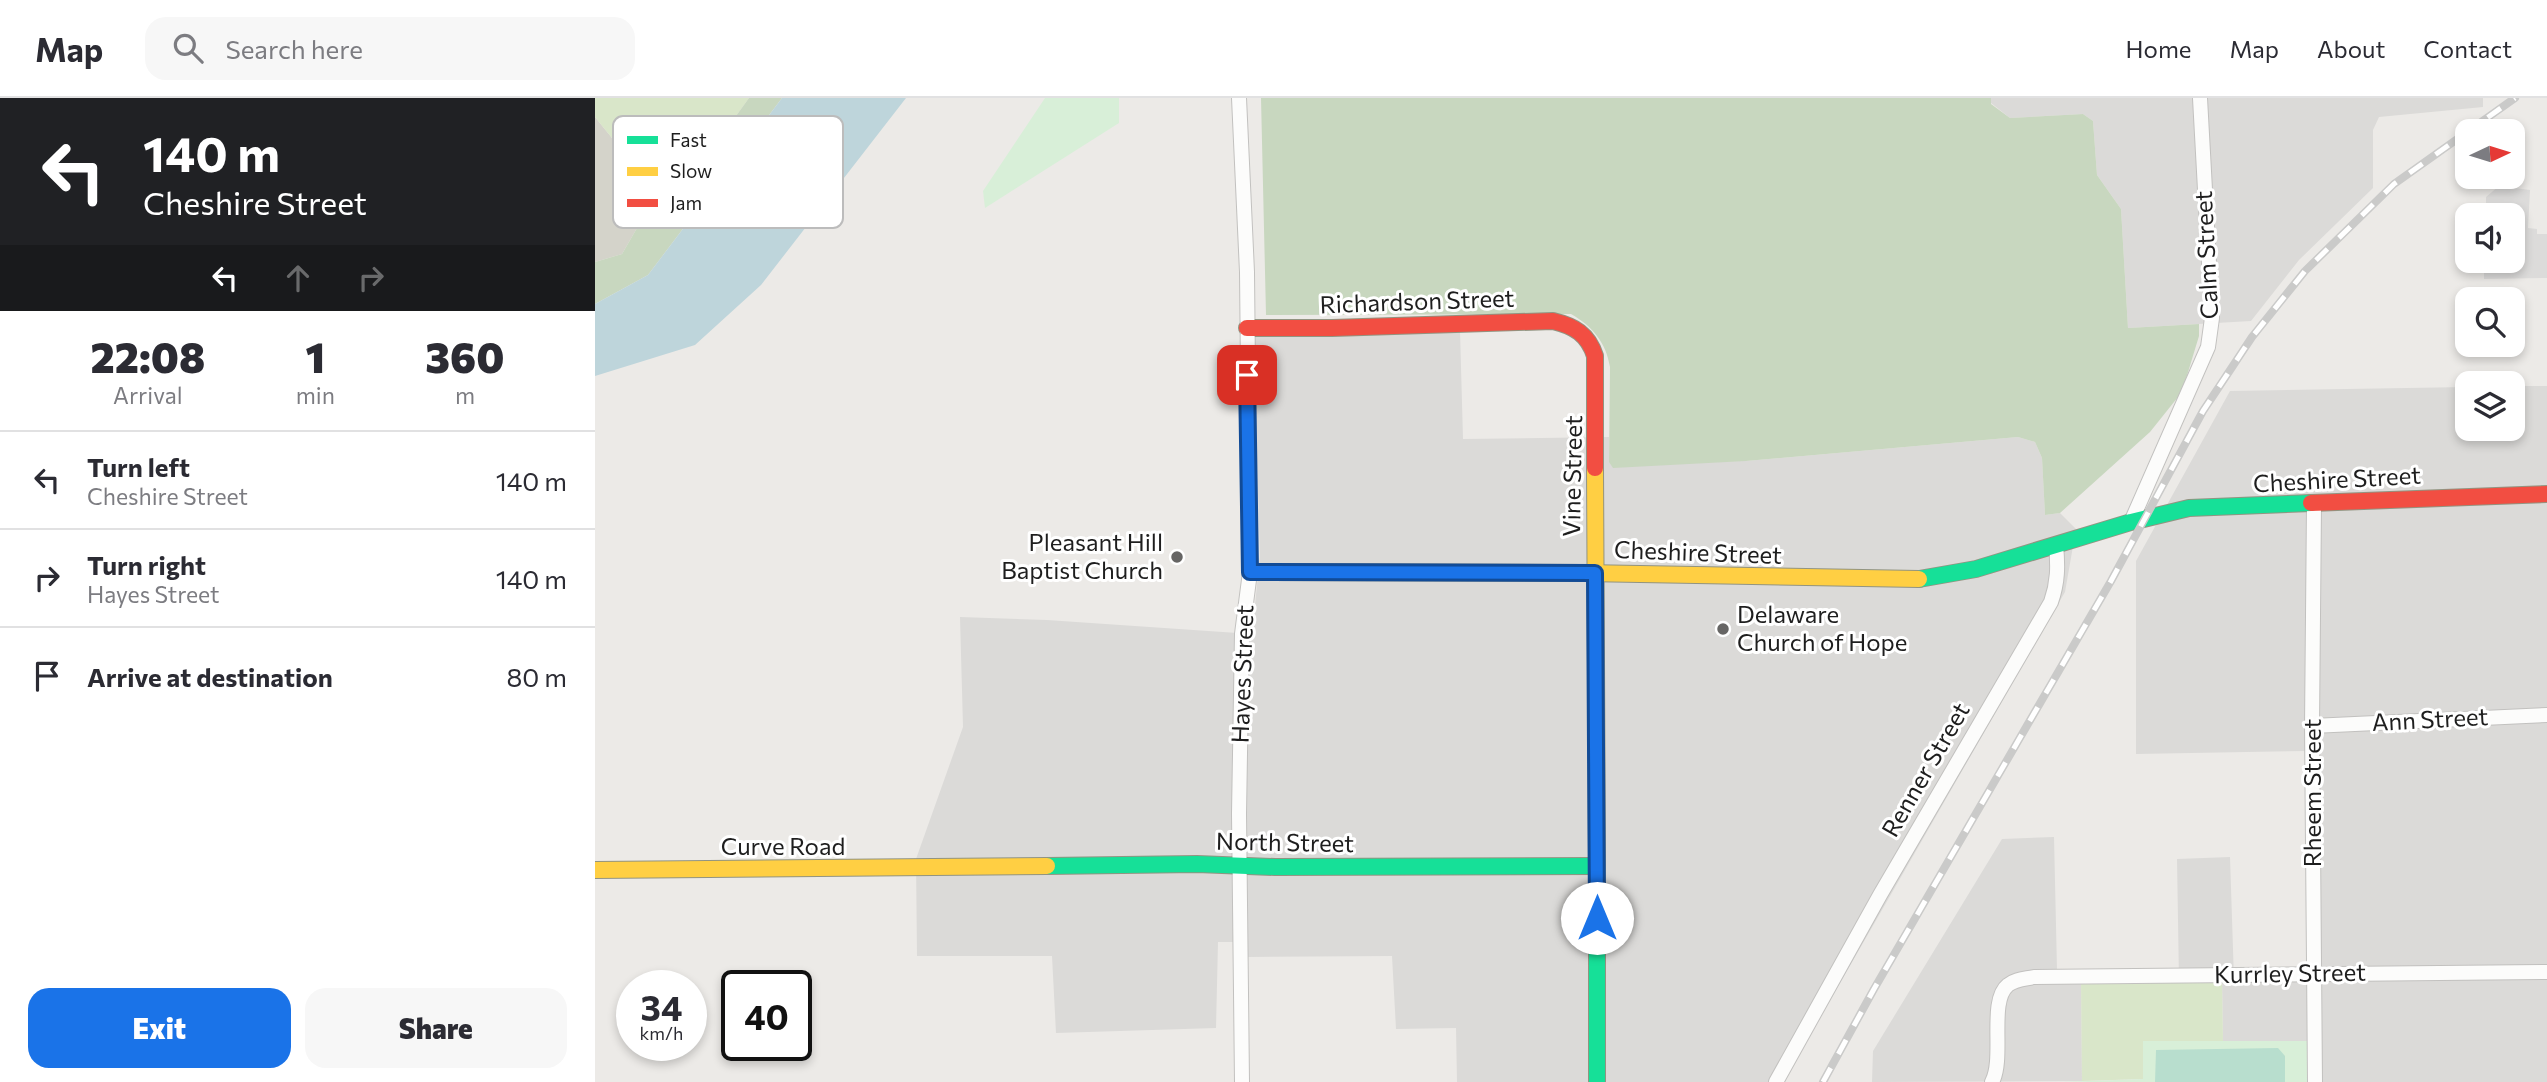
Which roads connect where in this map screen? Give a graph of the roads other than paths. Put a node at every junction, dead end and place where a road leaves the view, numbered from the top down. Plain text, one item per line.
1 (1239, 98) edge
2 (2200, 98) edge
3 (1247, 328) junction
4 (1586, 335) joint
5 (2547, 494) edge
6 (2314, 505) junction
7 (2131, 522) junction
8 (2056, 545) junction
9 (1250, 572) junction
10 (1595, 573) junction
11 (2547, 715) edge
12 (2312, 726) junction
13 (1239, 866) junction
14 (1597, 866) junction
15 (972, 867) joint
16 (595, 870) edge
17 (2547, 972) edge
18 (2314, 973) junction
19 (1994, 1078) edge
20 (1242, 1082) edge
21 (1597, 1082) edge
22 (1776, 1082) edge
23 (2315, 1082) edge

1 - 3 street, Hayes Street
2 - 7 street, Calm Street
3 - 4 street, Richardson Street
3 - 9 street, Hayes Street
4 - 10 street, Vine Street
5 - 6 street, Cheshire Street
6 - 7 street, Cheshire Street
6 - 12 street, Rheem Street
7 - 8 street
8 - 10 street, Cheshire Street
8 - 22 street, Renner Street
9 - 10 street, Cheshire Street
9 - 13 street, Hayes Street
10 - 14 street, Vine Street
11 - 12 street, Ann Street
12 - 18 street, Rheem Street
13 - 14 street, North Street
13 - 15 street, North Street
13 - 20 street, Hayes Street
14 - 21 street, Vine Street
15 - 16 street, Curve Road
17 - 18 street, Kurrley Street
18 - 19 street, Kurrley Street
18 - 23 street, Rheem Street

